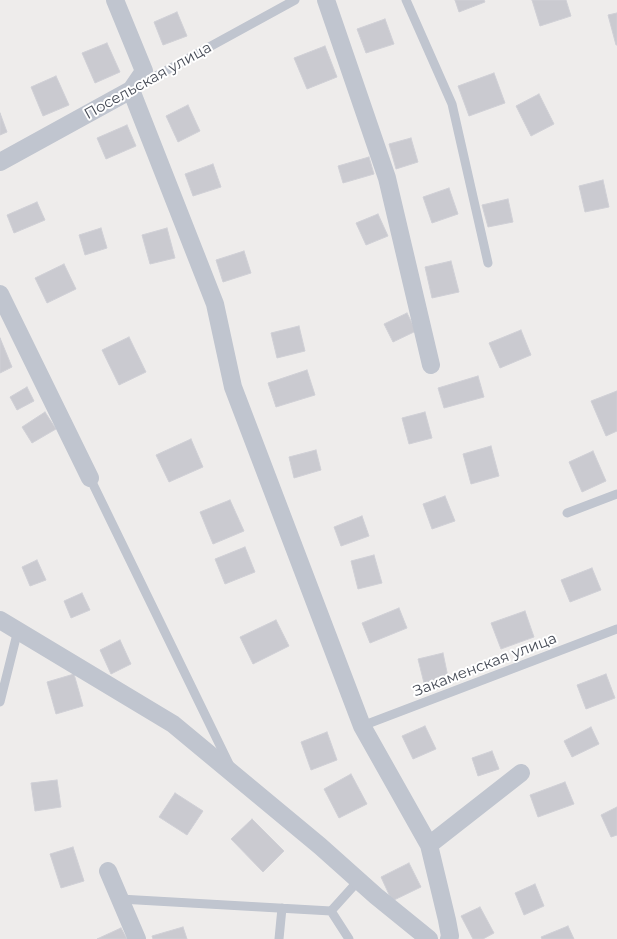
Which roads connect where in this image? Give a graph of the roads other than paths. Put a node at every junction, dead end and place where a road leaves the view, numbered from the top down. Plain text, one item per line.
1 (115, 0) edge
2 (295, 0) edge
3 (326, 0) edge
4 (406, 0) edge
5 (131, 90) junction
6 (0, 162) edge
7 (488, 263) dead end
8 (0, 294) edge
9 (431, 365) dead end
10 (90, 478) joint
11 (617, 494) edge
12 (567, 513) dead end
13 (0, 620) edge
14 (617, 629) edge
15 (18, 630) junction
16 (0, 702) edge
17 (362, 726) junction
18 (233, 773) junction
19 (520, 773) dead end
20 (429, 845) junction
21 (108, 871) dead end
22 (359, 880) junction
23 (120, 899) junction
24 (282, 908) junction
25 (331, 911) junction
26 (137, 939) edge
27 (279, 939) edge
28 (349, 939) edge
29 (429, 939) edge
30 (449, 939) edge

1 - 5 street
2 - 5 lane, Посельская улица
3 - 9 street
4 - 7 lane
5 - 6 street, Посельская улица
5 - 17 street
8 - 10 street
10 - 18 lane
11 - 12 lane
13 - 15 street
14 - 17 lane, Закаменская улица
15 - 16 lane
15 - 18 street
17 - 20 street
18 - 22 street
19 - 20 street
20 - 30 street
21 - 23 street
22 - 25 lane
22 - 29 street
23 - 24 lane
23 - 26 street
24 - 25 lane
24 - 27 lane
25 - 28 lane

